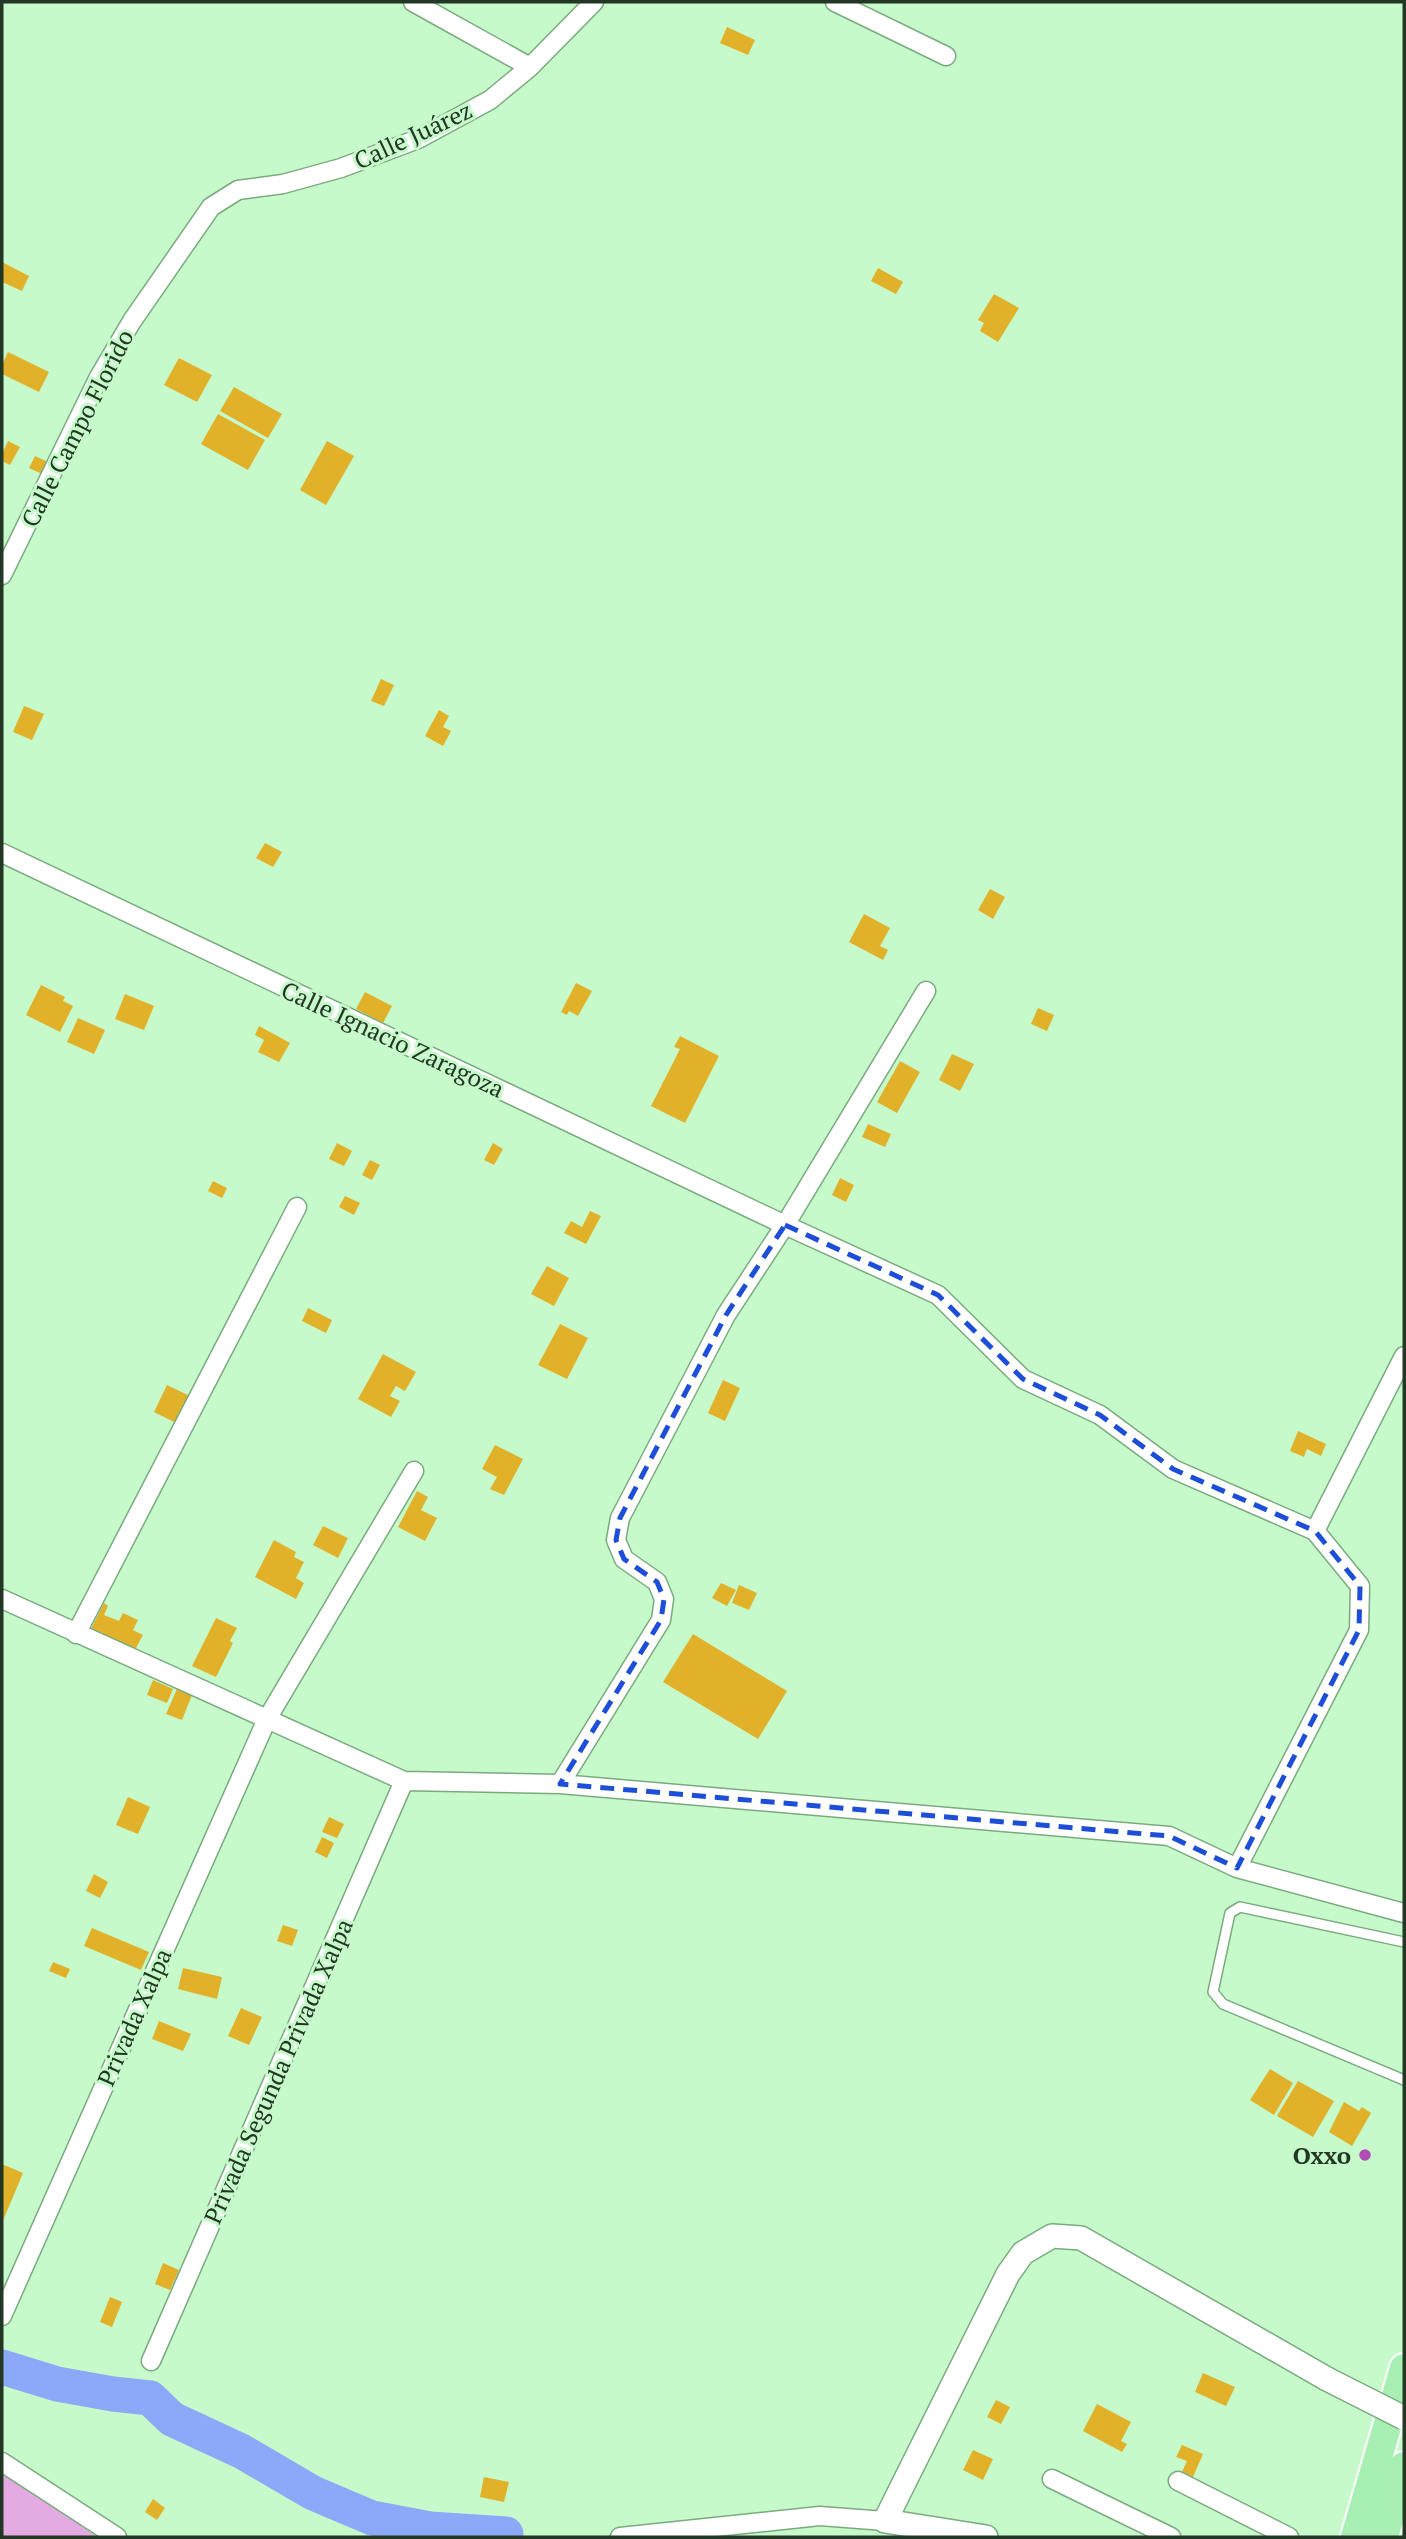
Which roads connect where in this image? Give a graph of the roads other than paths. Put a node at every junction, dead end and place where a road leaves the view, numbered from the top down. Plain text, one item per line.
1 (414, 2) edge
2 (594, 2) edge
3 (835, 2) edge
4 (946, 56) dead end
5 (530, 68) junction
6 (238, 190) joint
7 (2, 575) edge
8 (2, 853) edge
9 (926, 992) dead end
10 (296, 1207) dead end
11 (785, 1225) junction
12 (1404, 1356) edge
13 (414, 1471) dead end
14 (1315, 1531) junction
15 (2, 1599) edge
16 (76, 1634) junction
17 (267, 1719) junction
18 (404, 1781) junction
19 (560, 1784) junction
20 (1237, 1868) junction
21 (1404, 1913) edge
22 (1404, 1942) edge
23 (1404, 2080) edge
24 (2, 2315) edge
25 (151, 2361) dead end
26 (1404, 2368) edge
27 (1404, 2418) edge
28 (3, 2464) edge
29 (1404, 2466) edge
30 (1052, 2479) dead end
31 (1178, 2481) dead end
32 (885, 2521) junction
33 (111, 2535) edge
34 (620, 2537) edge
35 (986, 2537) edge
36 (1171, 2537) edge
37 (1289, 2537) edge
38 (1355, 2537) edge
39 (1384, 2537) edge

1 - 5 street
2 - 5 street, Calle Juárez
3 - 4 street
5 - 6 street, Calle Juárez
6 - 7 street, Calle Campo Florido
8 - 11 street, Calle Ignacio Zaragoza
9 - 11 street
10 - 16 street
11 - 14 street, Calle Ignacio Zaragoza
11 - 19 street
12 - 14 street
13 - 17 street, Privada Xalpa
14 - 20 street
15 - 16 street
16 - 17 street
17 - 18 street
17 - 24 street, Privada Xalpa
18 - 19 street
18 - 25 street, Privada Segunda Privada Xalpa
19 - 20 street
20 - 21 street
22 - 23 lane
26 - 38 main road
27 - 32 street, bridge
28 - 33 street
29 - 39 main road
30 - 36 street
31 - 37 street
32 - 34 street
32 - 35 street

